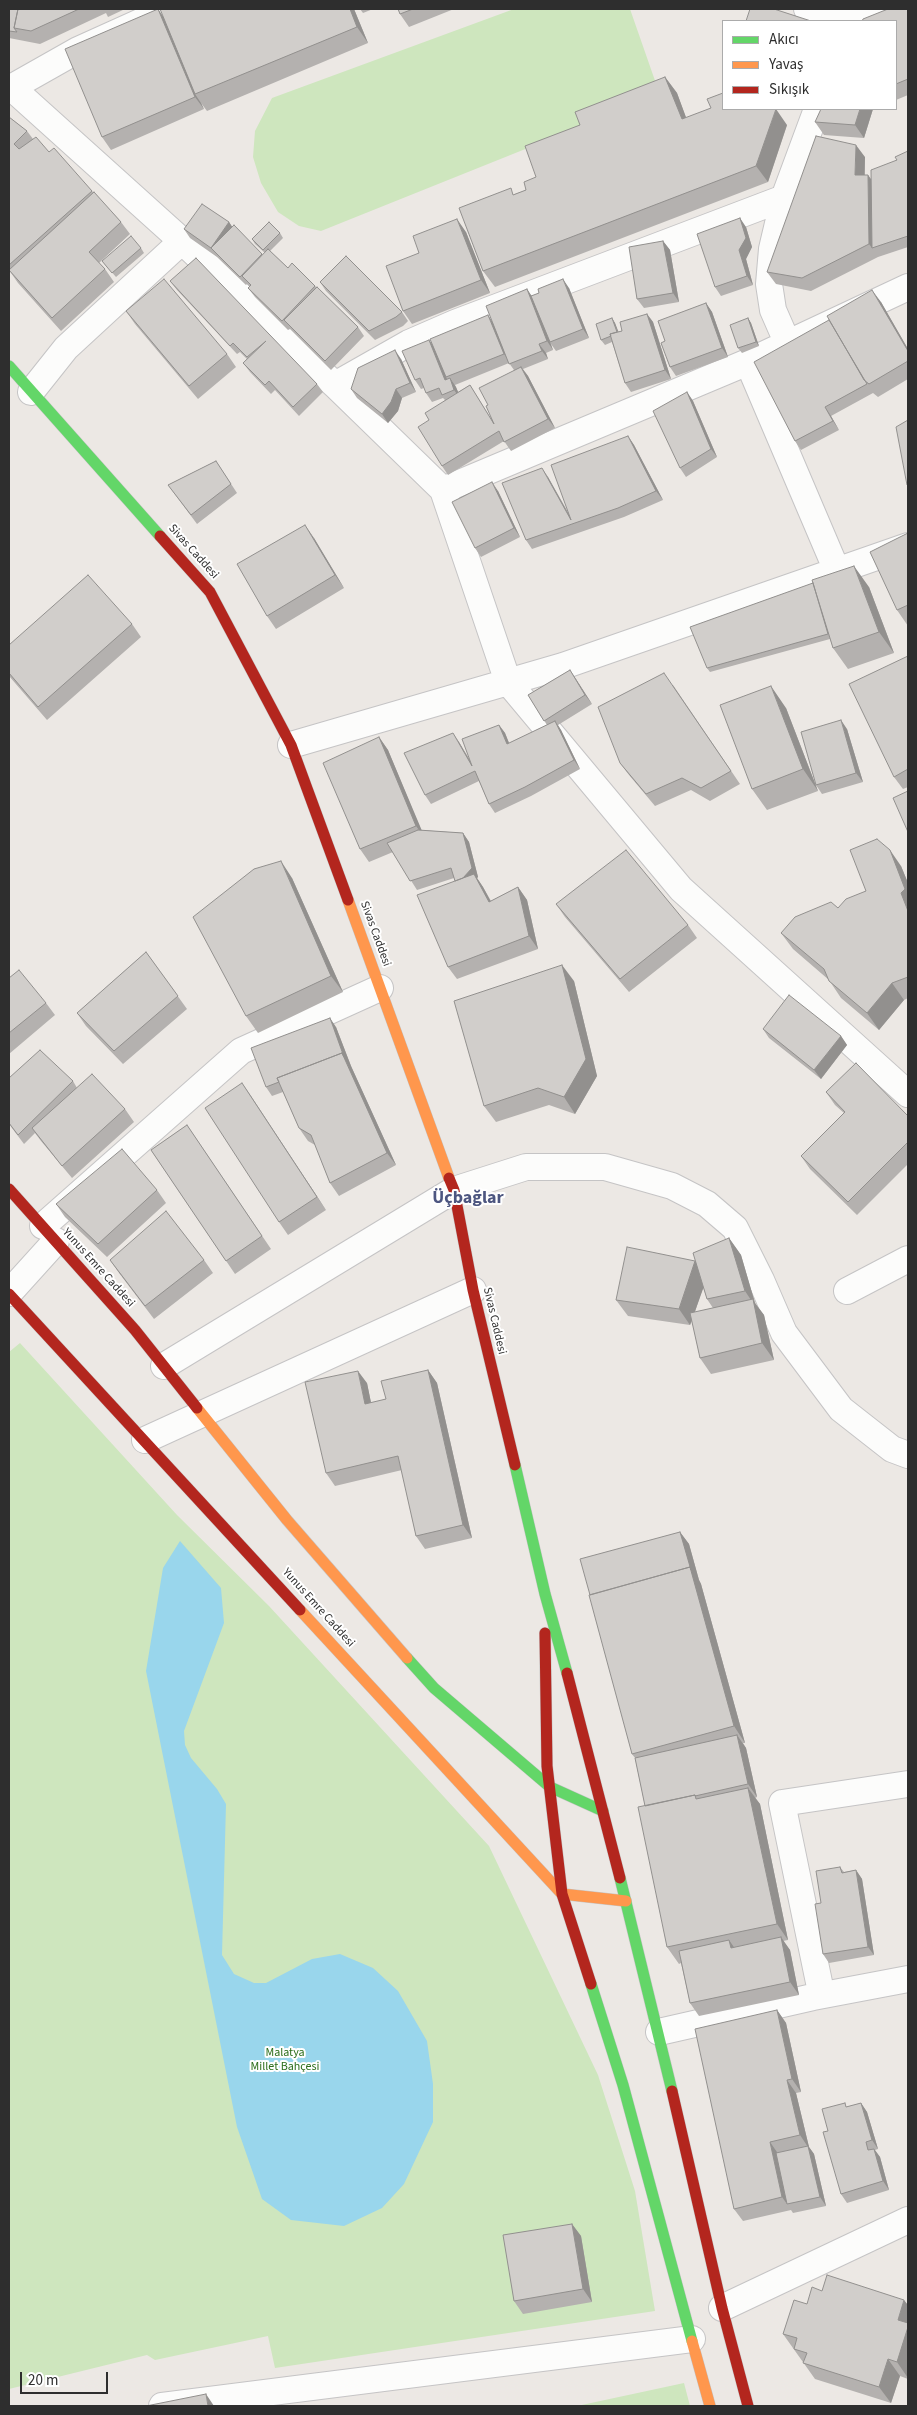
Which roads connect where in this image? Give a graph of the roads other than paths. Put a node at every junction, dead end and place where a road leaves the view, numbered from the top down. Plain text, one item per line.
1 (169, 9) edge
2 (807, 9) edge
3 (884, 9) edge
4 (843, 20) edge
5 (855, 20) edge
6 (10, 88) edge
7 (817, 110) edge
8 (784, 198) junction
9 (182, 241) junction
10 (908, 287) edge
11 (787, 342) junction
12 (748, 362) junction
13 (9, 366) edge
14 (335, 385) junction
15 (31, 392) junction
16 (443, 490) junction
17 (908, 546) edge
18 (837, 571) junction
19 (508, 682) junction
20 (291, 745) junction
21 (380, 988) junction
22 (904, 1084) edge
23 (9, 1189) edge
24 (454, 1190) junction
25 (49, 1234) junction
26 (908, 1259) edge
27 (473, 1290) junction
28 (847, 1291) dead end
29 (9, 1294) edge
30 (164, 1366) junction
31 (202, 1414) junction
32 (145, 1440) junction
33 (908, 1455) edge
34 (545, 1594) junction
35 (908, 1784) edge
36 (550, 1788) junction
37 (603, 1810) junction
38 (562, 1894) junction
39 (626, 1901) junction
40 (908, 1979) edge
41 (813, 1997) junction
42 (659, 2032) junction
43 (908, 2220) edge
44 (722, 2308) junction
45 (692, 2339) junction
46 (276, 2399) edge
47 (162, 2406) edge
48 (710, 2406) edge
49 (748, 2406) edge

1 - 6 street
2 - 4 street
3 - 5 street
6 - 9 street
7 - 8 street
8 - 11 street
8 - 14 street
9 - 14 street
9 - 15 street
10 - 11 street
11 - 12 street
12 - 16 street
12 - 18 street
13 - 15 main road, Sivas Caddesi
14 - 16 street
15 - 20 main road, Sivas Caddesi
16 - 19 street
17 - 18 street
18 - 19 street
19 - 20 street
19 - 22 street
20 - 21 main road, Sivas Caddesi
21 - 24 main road, Sivas Caddesi
21 - 25 street
23 - 25 main road, Yunus Emre Caddesi
24 - 27 main road, Sivas Caddesi
24 - 30 street
24 - 33 street
25 - 29 street
25 - 30 main road, Yunus Emre Caddesi
26 - 28 street
27 - 31 street
27 - 34 main road, Sivas Caddesi
29 - 32 main road, Yunus Emre Caddesi
30 - 31 main road, Yunus Emre Caddesi
31 - 32 street
31 - 36 main road, Yunus Emre Caddesi
32 - 38 main road, Yunus Emre Caddesi
34 - 36 main road
34 - 37 main road
35 - 41 street
36 - 37 main road, Yunus Emre Caddesi
36 - 38 main road
37 - 39 main road
38 - 39 main road
38 - 45 main road
39 - 42 main road
40 - 41 street
41 - 42 street
42 - 44 main road
43 - 44 street
44 - 49 main road
45 - 46 street
45 - 48 main road
46 - 47 street

